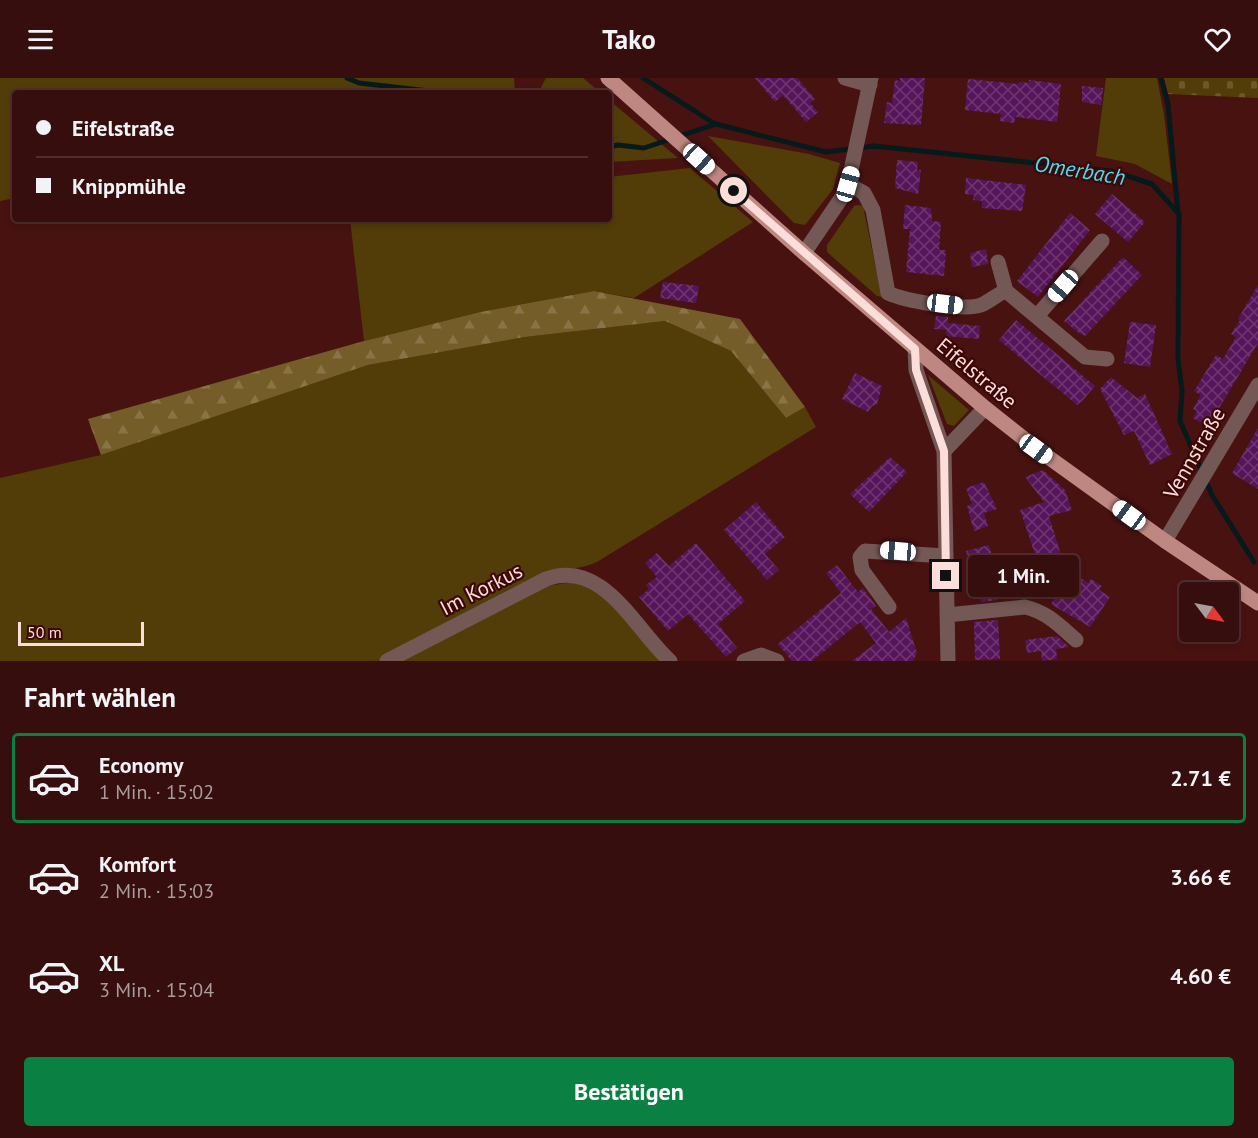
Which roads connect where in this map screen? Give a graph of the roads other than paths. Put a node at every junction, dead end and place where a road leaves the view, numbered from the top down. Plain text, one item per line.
1 (608, 78) edge
2 (845, 78) edge
3 (870, 82) edge
4 (848, 184) junction
5 (1102, 241) dead end
6 (804, 253) junction
7 (998, 262) dead end
8 (1005, 291) junction
9 (1037, 316) junction
10 (915, 349) junction
11 (1107, 359) dead end
12 (1258, 385) edge
13 (985, 408) junction
14 (944, 451) junction
15 (1165, 541) junction
16 (946, 556) junction
17 (1258, 603) edge
18 (889, 607) dead end
19 (947, 615) junction
20 (1076, 640) dead end
21 (387, 661) edge
22 (670, 661) edge
23 (744, 661) edge
24 (777, 661) edge
25 (948, 661) edge

1 - 6 main road, Eifelstraße
2 - 3 street
3 - 4 street
4 - 6 street
4 - 8 street
5 - 9 street
6 - 10 main road, Eifelstraße
7 - 8 street
8 - 9 street
9 - 11 street
10 - 13 main road, Eifelstraße
10 - 14 street
12 - 15 street, Vennstraße
13 - 14 street
13 - 15 main road, Eifelstraße
14 - 16 street
15 - 17 main road, Eifelstraße
16 - 18 street
16 - 19 street
19 - 20 street
19 - 25 street
21 - 22 street, Im Korkus
23 - 24 street

